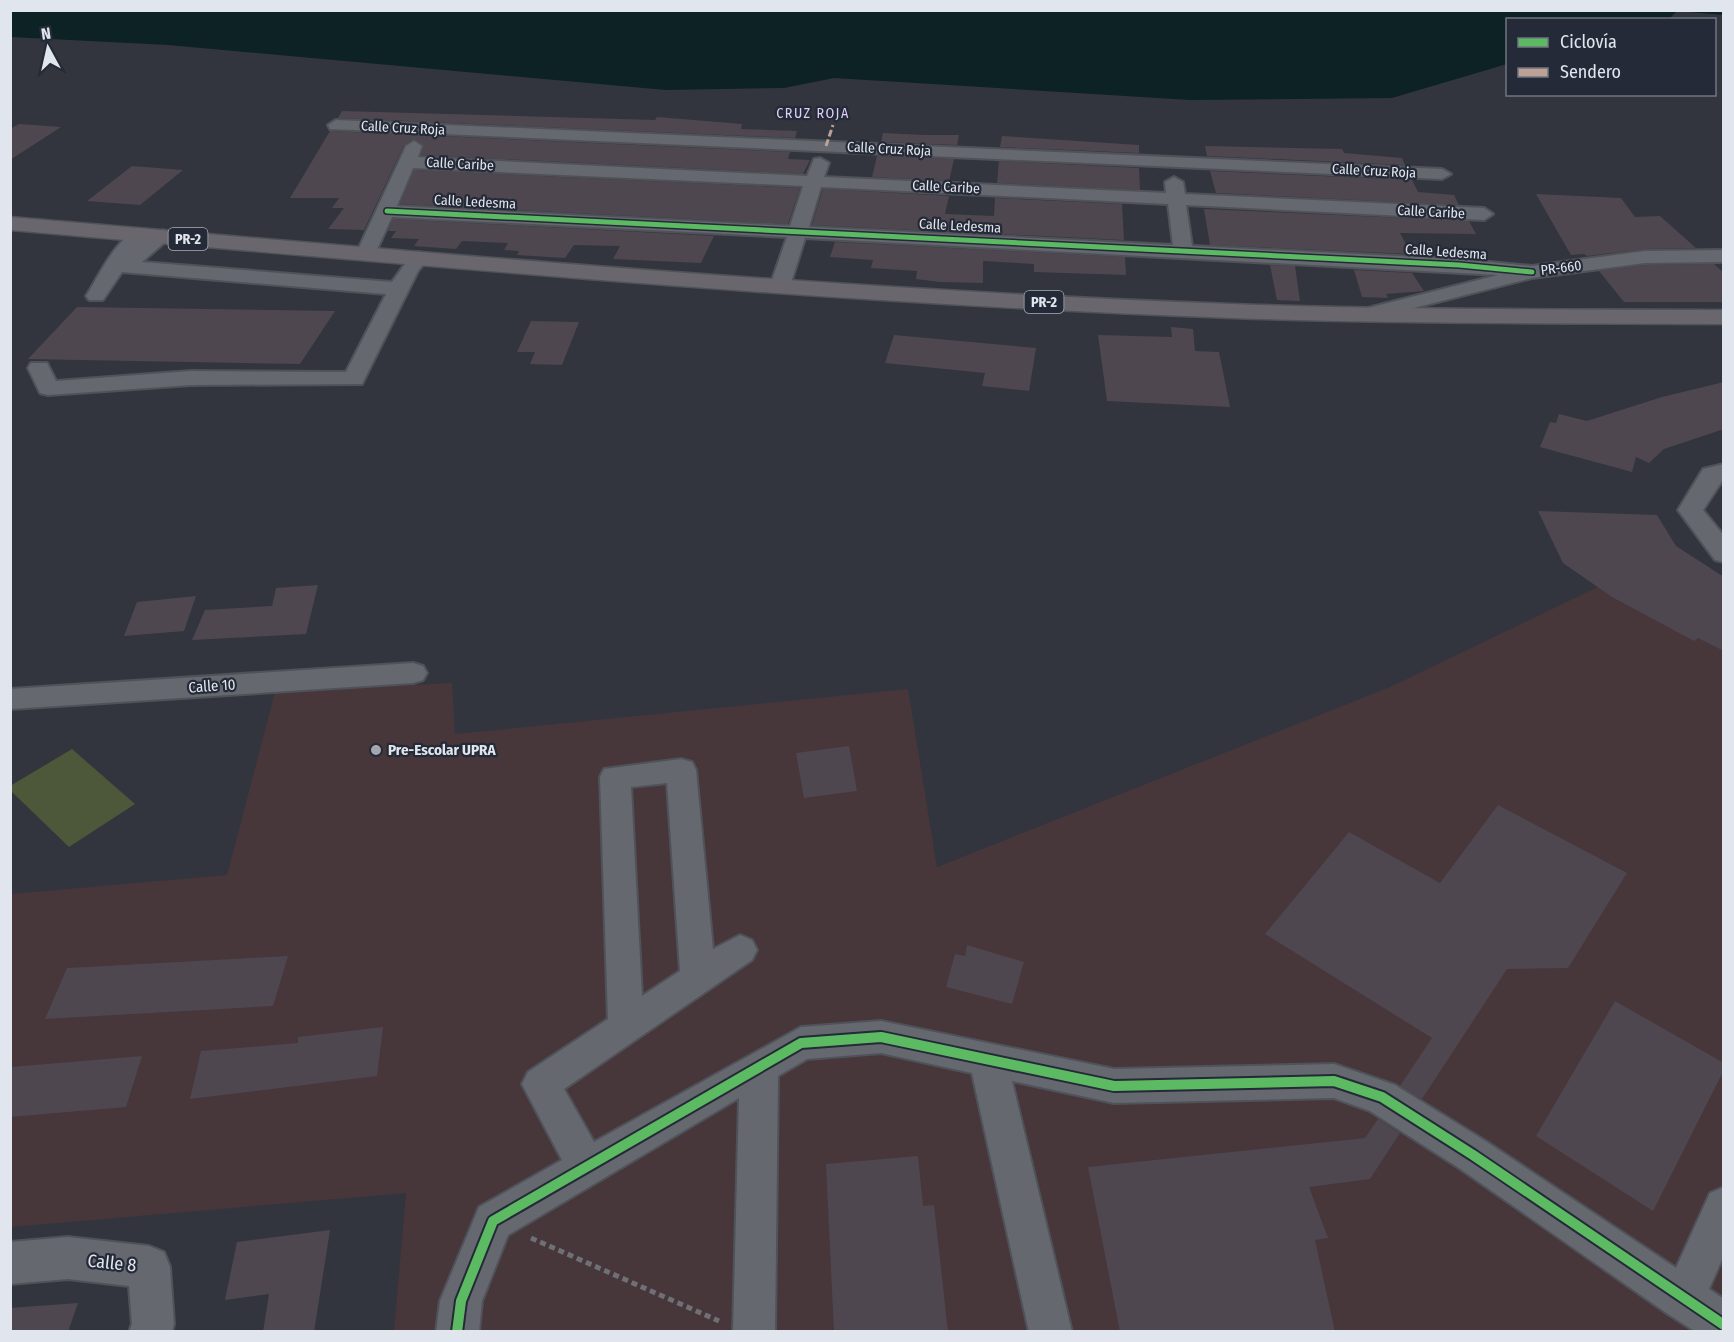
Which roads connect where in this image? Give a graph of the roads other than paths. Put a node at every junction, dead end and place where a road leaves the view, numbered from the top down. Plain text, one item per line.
1 (336, 125) dead end
2 (422, 129) junction
3 (826, 146) junction
4 (407, 162) junction
5 (1172, 162) junction
6 (1442, 174) dead end
7 (814, 181) junction
8 (1177, 199) junction
9 (387, 211) junction
10 (1484, 214) dead end
11 (10, 223) edge
12 (797, 232) junction
13 (152, 236) junction
14 (1183, 251) junction
15 (366, 254) junction
16 (1724, 256) edge
17 (419, 258) junction
18 (116, 266) junction
19 (1532, 272) junction
20 (780, 286) junction
21 (399, 289) junction
22 (96, 296) dead end
23 (1367, 314) junction
24 (1724, 317) edge
25 (39, 368) dead end
26 (1724, 471) edge
27 (1724, 554) edge
28 (413, 673) dead end
29 (10, 699) edge
30 (740, 950) dead end
31 (698, 978) junction
32 (626, 1026) junction
33 (988, 1060) junction
34 (759, 1068) junction
35 (586, 1166) junction
36 (1724, 1208) edge
37 (10, 1263) edge
38 (1683, 1299) junction
39 (1724, 1325) edge
40 (742, 1329) edge
41 (150, 1332) edge
42 (457, 1332) edge
43 (1050, 1332) edge

1 - 2 street, Calle Cruz Roja
2 - 3 street, Calle Cruz Roja
2 - 4 street
3 - 5 street, Calle Cruz Roja
3 - 7 street
4 - 7 street, Calle Caribe
4 - 9 street
5 - 6 street, Calle Cruz Roja
5 - 8 street
7 - 8 street, Calle Caribe
7 - 12 street
8 - 10 street, Calle Caribe
8 - 14 street
9 - 12 street, Calle Ledesma
9 - 15 street
11 - 13 main road, PR-2
12 - 14 street, Calle Ledesma
12 - 20 street
13 - 15 main road, PR-2
13 - 18 street
14 - 19 street, Calle Ledesma
15 - 17 main road, PR-2
16 - 19 street, PR-660 / PR-660
17 - 20 main road, PR-2
17 - 21 street
18 - 21 street
18 - 22 street
19 - 23 street, PR-660 / PR-660
20 - 23 main road, PR-2
21 - 25 street
23 - 24 main road, PR-2
26 - 27 street
28 - 29 street, Calle 10
30 - 31 street
31 - 32 street
31 - 32 street
32 - 35 street
33 - 34 street
33 - 38 street
33 - 43 street
34 - 35 street
34 - 40 street
35 - 42 street
36 - 38 street
37 - 41 street, Calle 8
38 - 39 street

